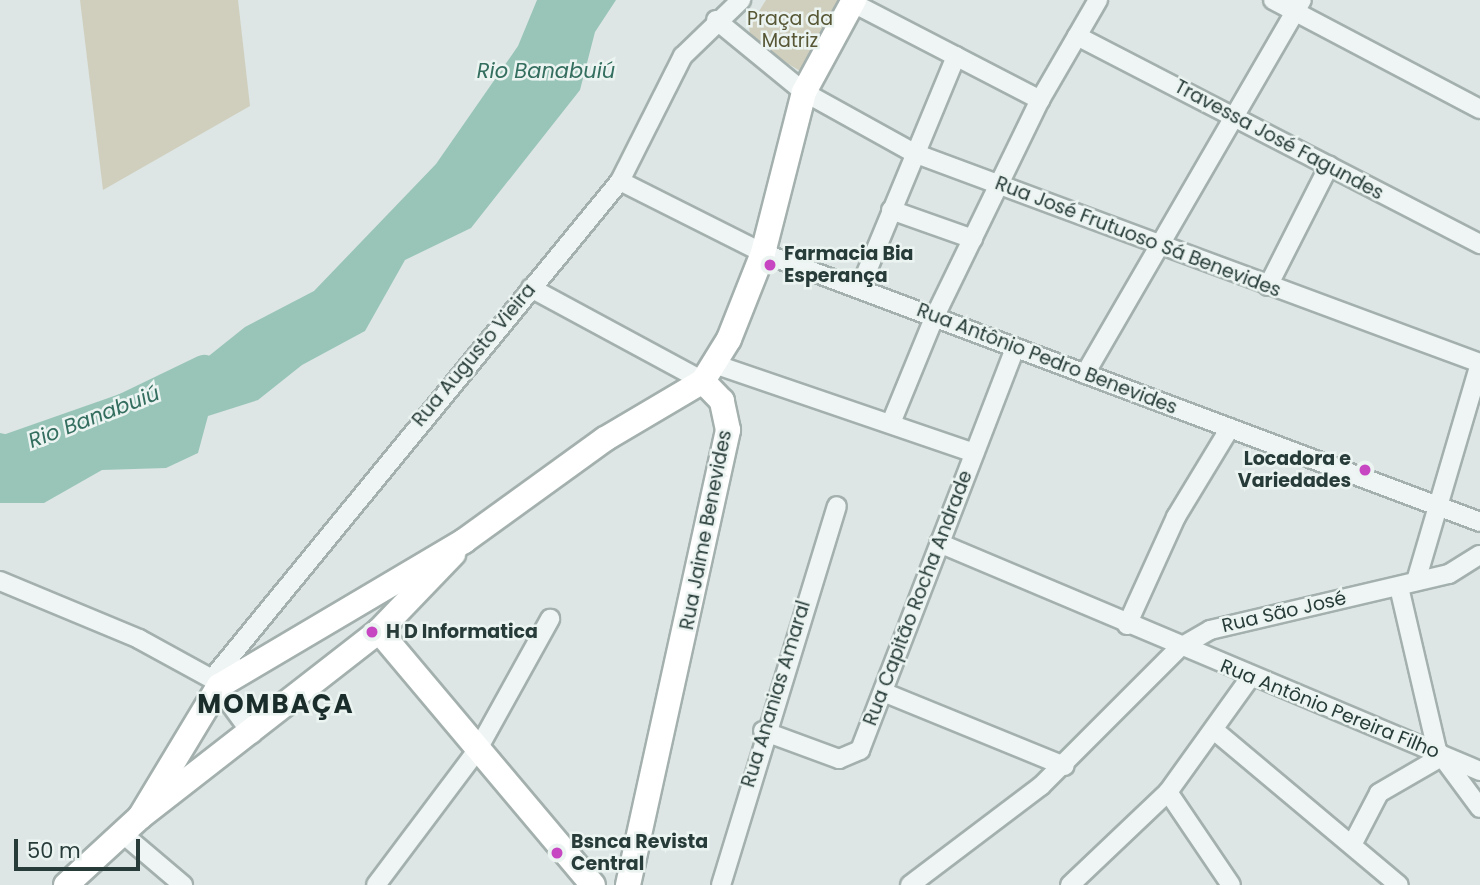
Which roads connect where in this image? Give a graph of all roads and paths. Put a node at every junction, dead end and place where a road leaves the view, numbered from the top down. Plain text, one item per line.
1 (741, 0) edge
2 (1098, 0) edge
3 (1273, 0) edge
4 (853, 1) edge
5 (1298, 6) edge
6 (716, 20) junction
7 (1077, 36) junction
8 (956, 56) junction
9 (804, 92) junction
10 (1040, 100) junction
11 (1480, 109) edge
12 (1234, 116) junction
13 (914, 153) junction
14 (1329, 166) junction
15 (620, 181) junction
16 (999, 184) junction
17 (891, 211) junction
18 (973, 239) junction
19 (1480, 244) edge
20 (1154, 245) junction
21 (763, 253) junction
22 (1268, 286) junction
23 (531, 288) junction
24 (860, 288) junction
25 (934, 318) junction
26 (1015, 348) junction
27 (1480, 363) edge
28 (710, 373) junction
29 (1085, 374) junction
30 (891, 423) junction
31 (1230, 428) junction
32 (974, 453) junction
33 (1436, 505) junction
34 (837, 506) dead end
35 (1480, 522) edge
36 (464, 541) junction
37 (939, 543) junction
38 (1480, 555) edge
39 (0, 581) edge
40 (1408, 584) junction
41 (550, 619) dead end
42 (1127, 625) junction
43 (379, 631) junction
44 (1179, 648) junction
45 (1250, 678) junction
46 (216, 683) junction
47 (883, 692) junction
48 (1214, 730) junction
49 (763, 731) junction
50 (252, 734) junction
51 (478, 749) junction
52 (1439, 753) junction
53 (1063, 766) junction
54 (1473, 768) edge
55 (1168, 792) junction
56 (1476, 798) edge
57 (131, 825) junction
58 (1353, 843) junction
59 (1081, 882) edge
60 (1396, 884) edge
61 (66, 885) edge
62 (183, 885) edge
63 (376, 885) edge
64 (593, 885) edge
65 (628, 885) edge
66 (721, 885) edge
67 (910, 885) edge
68 (1231, 885) edge

1 - 6 street, Rua Augusto Vieira
2 - 7 street
3 - 5 street
4 - 8 street
4 - 9 main road
5 - 11 street
5 - 12 street
6 - 9 street, Rua José Frutuoso Sá Benevides
6 - 15 street, Rua Augusto Vieira
7 - 10 street
7 - 12 street, Travessa José Fagundes
8 - 10 street
8 - 13 street
9 - 13 street, Rua José Frutuoso Sá Benevides
9 - 21 main road
10 - 16 street
12 - 14 street, Travessa José Fagundes
12 - 20 street
13 - 16 street, Rua José Frutuoso Sá Benevides
13 - 17 street
14 - 19 street, Travessa José Fagundes
14 - 22 street
15 - 21 street, Rua Antônio Pedro Benevides
15 - 23 street, Rua Augusto Vieira
16 - 18 street
16 - 20 street, Rua José Frutuoso Sá Benevides
17 - 18 street
17 - 24 street
18 - 25 street
20 - 22 street, Rua José Frutuoso Sá Benevides
20 - 29 street
21 - 24 street, Rua Antônio Pedro Benevides
21 - 28 main road
22 - 27 street, Rua José Frutuoso Sá Benevides
23 - 28 street
23 - 46 street, Rua Augusto Vieira
24 - 25 street, Rua Antônio Pedro Benevides
25 - 26 street, Rua Antônio Pedro Benevides
25 - 30 street
26 - 29 street, Rua Antônio Pedro Benevides
26 - 32 street, Rua Capitão Rocha Andrade
27 - 33 street
28 - 30 street
28 - 36 main road
28 - 65 main road, Rua Jaime Benevides
29 - 31 street, Rua Antônio Pedro Benevides
30 - 32 street
31 - 33 street, Rua Antônio Pedro Benevides
31 - 42 street
32 - 37 street, Rua Capitão Rocha Andrade
33 - 35 street, Rua Antônio Pedro Benevides
33 - 40 street
34 - 49 street, Rua Ananias Amaral
36 - 43 main road
36 - 46 main road
37 - 42 street
37 - 47 street, Rua Capitão Rocha Andrade
38 - 40 street, Rua São José
39 - 46 street
40 - 44 street, Rua São José
40 - 52 street
41 - 51 street
42 - 44 street
43 - 50 main road
43 - 51 main road
44 - 45 street, Rua Antônio Pereira Filho
44 - 53 street, Rua São José
45 - 48 street
45 - 52 street, Rua Antônio Pereira Filho
46 - 50 street
46 - 57 main road
47 - 49 street, Rua Capitão Rocha Andrade
47 - 53 street
48 - 55 street
48 - 58 street
49 - 66 street, Rua Ananias Amaral
50 - 57 main road
51 - 63 street
51 - 64 main road
52 - 54 street, Rua Antônio Pereira Filho
52 - 56 street
52 - 58 street
53 - 67 street, Rua São José
54 - 56 street
55 - 59 street
55 - 68 street
57 - 61 main road
57 - 62 street
58 - 60 street

